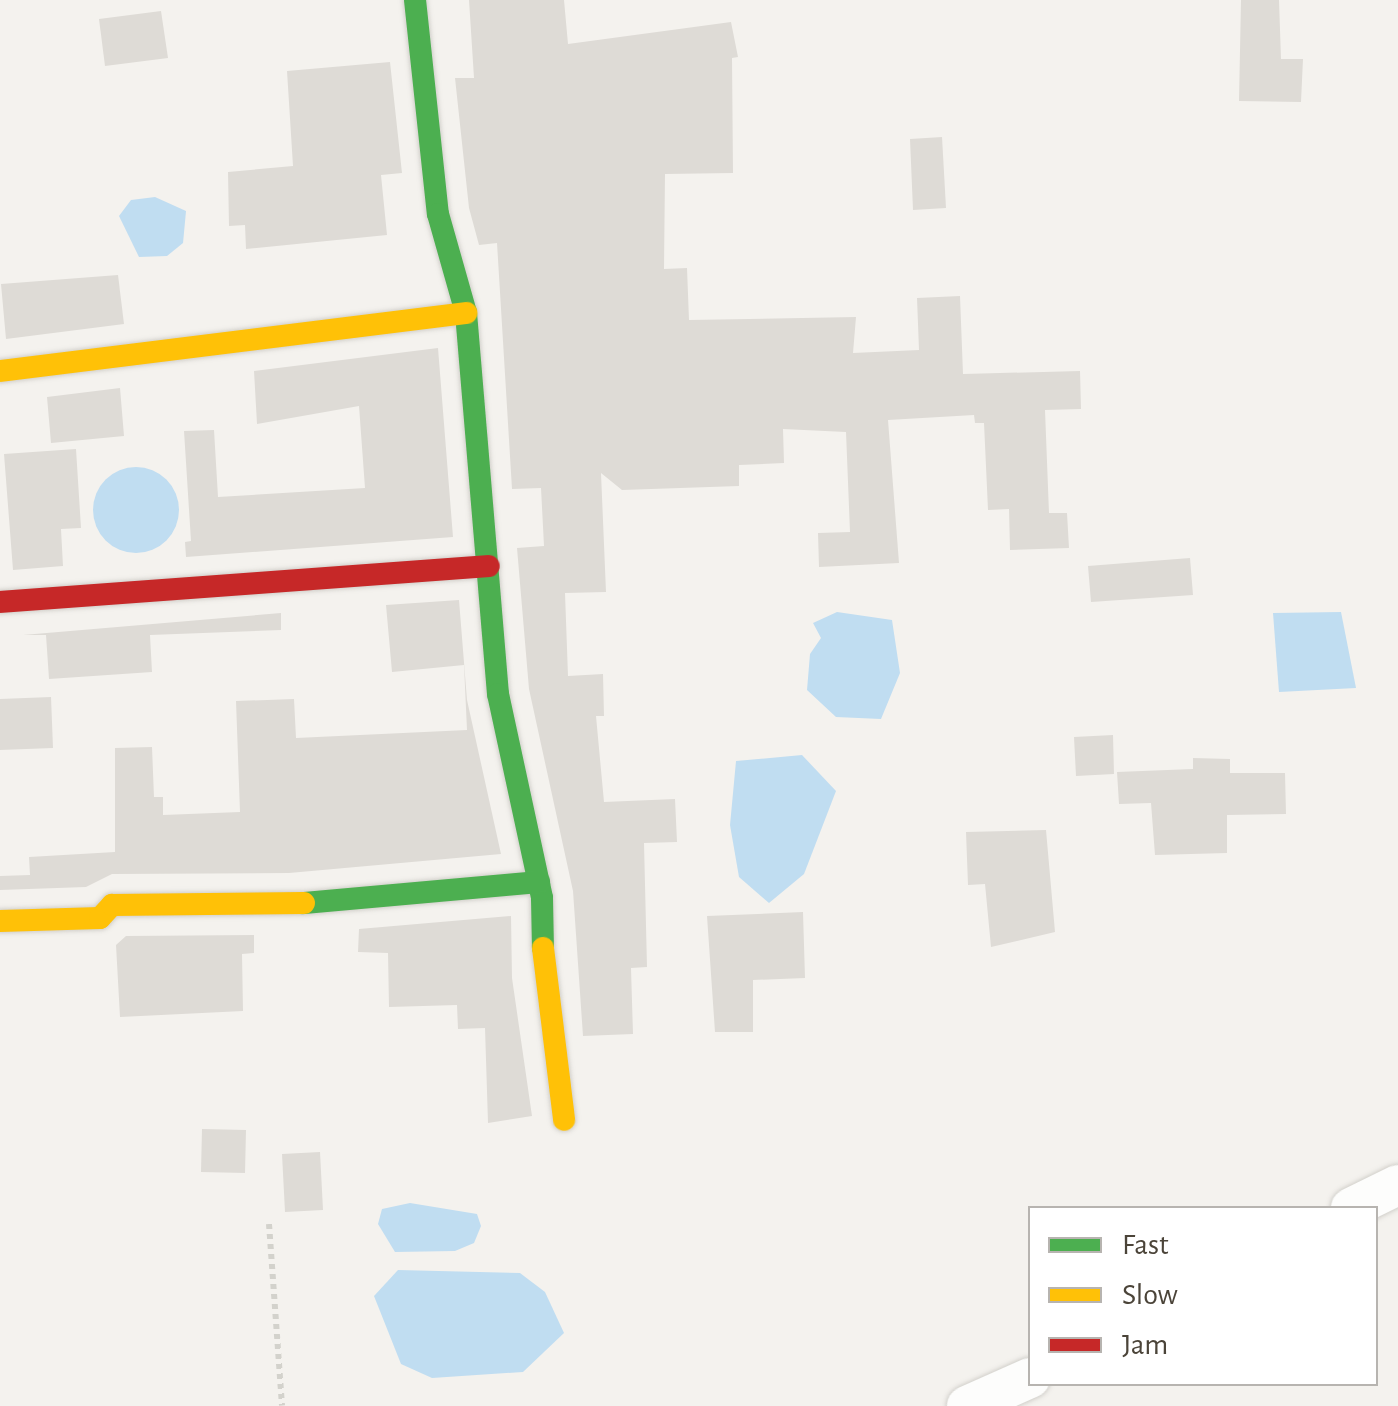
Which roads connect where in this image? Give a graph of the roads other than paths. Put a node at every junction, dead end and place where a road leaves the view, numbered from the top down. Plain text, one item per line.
1 (415, 0) edge
2 (466, 313) junction
3 (0, 370) edge
4 (488, 566) junction
5 (0, 602) edge
6 (539, 882) junction
7 (0, 921) edge
8 (564, 1120) dead end
9 (1398, 1185) edge
10 (1355, 1206) edge
11 (1028, 1379) edge
12 (968, 1406) edge

1 - 2 street
2 - 3 street
2 - 4 street
4 - 5 street
4 - 6 street
6 - 7 street
6 - 8 street
9 - 10 street
11 - 12 street

